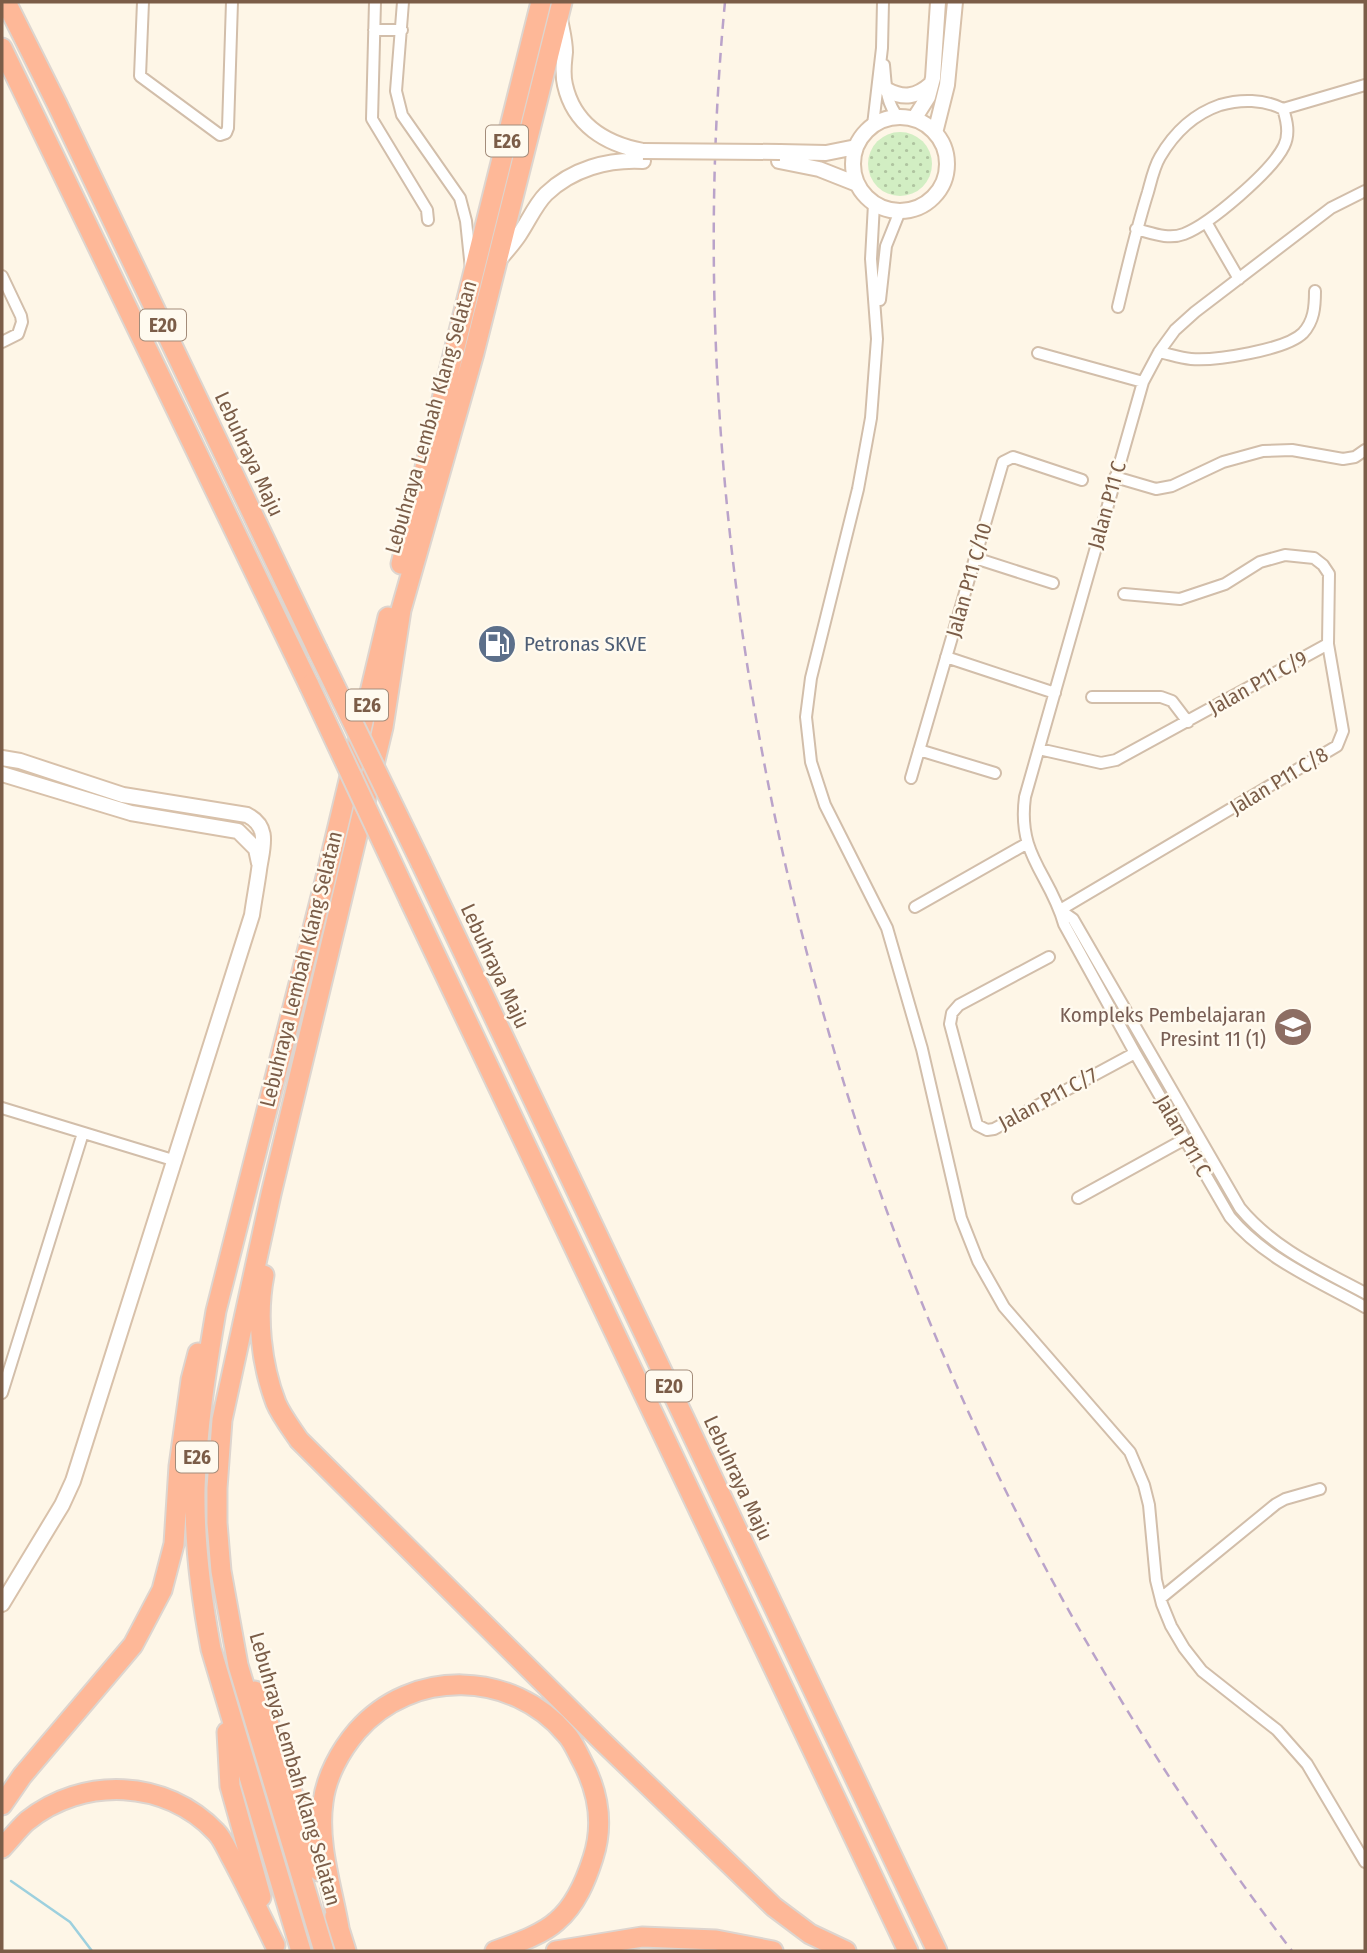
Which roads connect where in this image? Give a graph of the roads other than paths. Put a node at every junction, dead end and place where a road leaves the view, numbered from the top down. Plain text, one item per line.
1 (6, 2) edge
2 (142, 2) edge
3 (232, 2) edge
4 (375, 2) edge
5 (403, 2) edge
6 (541, 2) edge
7 (883, 2) edge
8 (939, 2) edge
9 (955, 2) edge
10 (561, 8) edge
11 (374, 30) junction
12 (402, 30) junction
13 (2, 48) edge
14 (882, 48) junction
15 (931, 84) junction
16 (1365, 85) edge
17 (887, 90) junction
18 (1283, 109) junction
19 (898, 117) junction
20 (914, 119) junction
21 (873, 125) junction
22 (934, 133) junction
23 (856, 147) junction
24 (643, 156) junction
25 (779, 156) junction
26 (857, 184) junction
27 (1365, 191) edge
28 (874, 204) junction
29 (900, 211) junction
30 (428, 220) dead end
31 (1206, 222) junction
32 (1136, 229) junction
33 (498, 262) junction
34 (472, 275) junction
35 (2, 276) edge
36 (1239, 279) junction
37 (1315, 292) dead end
38 (1118, 307) dead end
39 (877, 320) junction
40 (2, 342) edge
41 (1159, 352) junction
42 (1038, 353) dead end
43 (1143, 382) junction
44 (1365, 450) edge
45 (1115, 477) junction
46 (1083, 480) dead end
47 (975, 558) junction
48 (1054, 583) dead end
49 (1124, 594) dead end
50 (1328, 644) junction
51 (946, 657) junction
52 (1055, 693) junction
53 (1091, 697) dead end
54 (1188, 722) junction
55 (1039, 749) junction
56 (919, 750) junction
57 (2, 759) edge
58 (995, 773) dead end
59 (62, 775) junction
60 (9, 777) edge
61 (911, 778) dead end
62 (155, 800) junction
63 (167, 819) junction
64 (1026, 844) junction
65 (260, 865) junction
66 (915, 907) dead end
67 (1060, 911) junction
68 (1049, 957) dead end
69 (1135, 1053) junction
70 (2, 1108) edge
71 (83, 1133) junction
72 (1185, 1139) junction
73 (176, 1161) junction
74 (271, 1194) junction
75 (1078, 1198) dead end
76 (1365, 1293) edge
77 (1365, 1307) edge
78 (216, 1311) junction
79 (2, 1393) edge
80 (1320, 1489) dead end
81 (1161, 1598) junction
82 (2, 1604) edge
83 (238, 1665) junction
84 (228, 1713) junction
85 (2, 1805) edge
86 (2, 1849) edge
87 (1365, 1862) edge
88 (339, 1928) junction
89 (321, 1943) edge
90 (299, 1946) edge
91 (276, 1948) edge
92 (346, 1951) edge
93 (495, 1951) edge
94 (556, 1951) edge
95 (773, 1951) edge
96 (846, 1951) edge
97 (908, 1951) edge
98 (937, 1951) edge

1 - 98 highway, Lebuhraya Maju / E20, bridge
2 - 3 street
4 - 11 street
5 - 12 street
6 - 34 highway, Lebuhraya Lembah Klang Selatan / E26
7 - 14 street
8 - 15 street
9 - 22 street
10 - 24 street
10 - 33 highway, Lebuhraya Lembah Klang Selatan / E26
11 - 12 street
11 - 30 street
12 - 34 street
13 - 97 highway, E20, bridge
14 - 17 street
14 - 21 street
15 - 17 street
15 - 20 street
16 - 18 street
17 - 19 street
18 - 31 street
18 - 32 street
19 - 20 street
19 - 21 street
20 - 22 street
21 - 23 street
22 - 29 street
23 - 25 street
23 - 26 street
24 - 25 street
24 - 33 street
25 - 26 street
26 - 28 street
27 - 36 street, Jalan P11 C
28 - 29 street
28 - 39 street
29 - 39 street
31 - 32 street
31 - 36 street
32 - 38 street
33 - 74 highway, Lebuhraya Lembah Klang Selatan / E26
34 - 78 highway, Lebuhraya Lembah Klang Selatan / E26
35 - 40 street
36 - 41 street, Jalan P11 C
37 - 41 street
39 - 81 street
41 - 43 street, Jalan P11 C
42 - 43 street
43 - 45 street, Jalan P11 C
44 - 45 street
45 - 52 street, Jalan P11 C
46 - 47 street, Jalan P11 C/10
47 - 48 street
47 - 51 street, Jalan P11 C/10
49 - 50 street, Jalan P11 C/8
50 - 54 street, Jalan P11 C/9
50 - 67 street, Jalan P11 C/8
51 - 52 street
51 - 56 street, Jalan P11 C/10
52 - 55 street, Jalan P11 C
53 - 54 street, Jalan P11 C/9
54 - 55 street, Jalan P11 C/9
55 - 64 street, Jalan P11 C
56 - 58 street
56 - 61 street, Jalan P11 C/10
57 - 59 street
57 - 60 street
59 - 60 street
59 - 62 street
60 - 63 street
62 - 63 street
62 - 65 street
63 - 65 street
64 - 66 street
64 - 67 street, Jalan P11 C
65 - 73 street
67 - 69 street, Jalan P11 C
67 - 76 street, Jalan P11 C
68 - 69 street, Jalan P11 C/7
69 - 72 street, Jalan P11 C
70 - 71 street
71 - 73 street
71 - 79 street
72 - 75 street
72 - 77 street, Jalan P11 C
73 - 82 street
74 - 83 highway, Lebuhraya Lembah Klang Selatan / E26
74 - 96 highway
78 - 84 highway, Lebuhraya Lembah Klang Selatan / E26
78 - 85 highway
80 - 81 street
81 - 87 street
83 - 88 highway
83 - 89 highway, Lebuhraya Lembah Klang Selatan / E26
84 - 90 highway, Lebuhraya Lembah Klang Selatan / E26
84 - 91 highway
86 - 91 highway
88 - 92 highway
88 - 93 highway
94 - 95 highway

